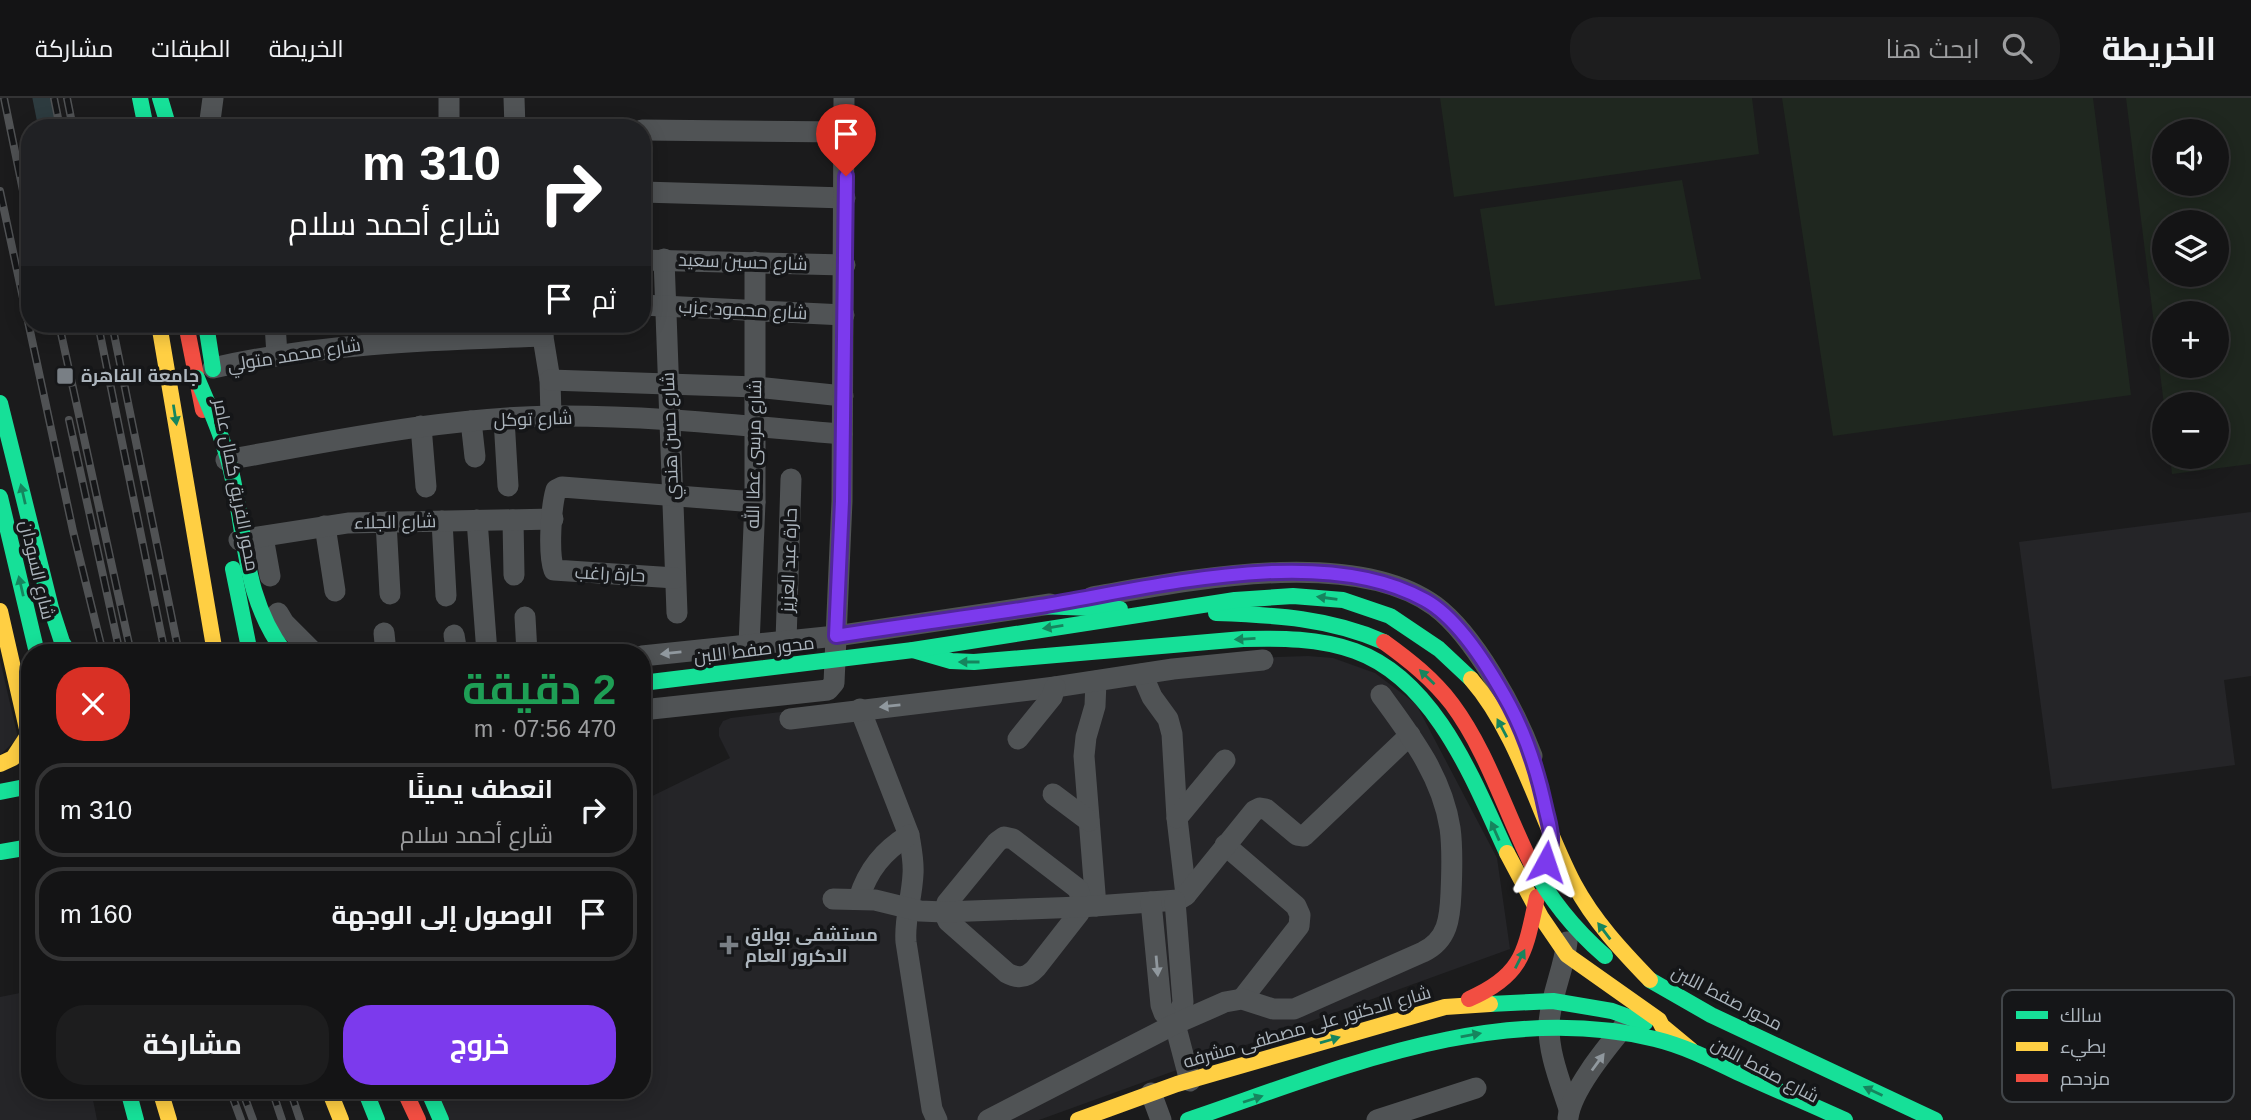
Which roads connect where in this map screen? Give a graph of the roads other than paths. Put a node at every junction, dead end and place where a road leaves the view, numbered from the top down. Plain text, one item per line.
1 (140, 98) edge
2 (160, 98) edge
3 (213, 98) edge
4 (449, 98) edge
5 (514, 98) edge
6 (844, 98) edge
7 (144, 119) edge
8 (166, 119) edge
9 (210, 119) edge
10 (449, 119) edge
11 (515, 119) edge
12 (651, 130) edge
13 (846, 132) junction
14 (651, 192) edge
15 (845, 198) junction
16 (664, 259) junction
17 (651, 260) edge
18 (755, 262) junction
19 (845, 265) junction
20 (651, 305) edge
21 (665, 306) junction
22 (755, 311) junction
23 (844, 315) junction
24 (161, 333) edge
25 (189, 333) edge
26 (206, 333) edge
27 (276, 333) edge
28 (384, 333) edge
29 (542, 333) edge
30 (277, 355) junction
31 (204, 373) junction
32 (550, 380) junction
33 (668, 383) junction
34 (755, 387) junction
35 (843, 396) junction
36 (0, 403) edge
37 (551, 416) junction
38 (504, 419) junction
39 (669, 420) junction
40 (471, 421) junction
41 (421, 426) junction
42 (755, 427) junction
43 (842, 434) junction
44 (475, 457) dead end
45 (220, 466) junction
46 (791, 479) dead end
47 (508, 486) dead end
48 (426, 487) dead end
49 (0, 497) edge
50 (672, 497) junction
51 (755, 502) junction
52 (553, 519) junction
53 (477, 520) junction
54 (513, 520) junction
55 (386, 522) junction
56 (442, 522) junction
57 (325, 526) junction
58 (244, 536) junction
59 (514, 575) dead end
60 (270, 576) dead end
61 (675, 578) junction
62 (335, 591) dead end
63 (390, 594) dead end
64 (446, 596) dead end
65 (1037, 606) junction
66 (0, 611) edge
67 (677, 613) dead end
68 (525, 617) dead end
69 (836, 636) junction
70 (786, 642) junction
71 (35, 644) edge
72 (63, 644) edge
73 (213, 644) edge
74 (250, 644) edge
75 (260, 644) edge
76 (278, 644) edge
77 (305, 644) edge
78 (486, 644) edge
79 (526, 644) edge
80 (749, 645) junction
81 (913, 650) junction
82 (651, 655) edge
83 (1263, 660) dead end
84 (1142, 674) junction
85 (651, 681) edge
86 (1096, 681) junction
87 (1055, 687) junction
88 (1381, 695) dead end
89 (21, 703) edge
90 (651, 709) edge
91 (860, 709) junction
92 (790, 719) dead end
93 (1410, 735) junction
94 (1018, 739) dead end
95 (21, 748) edge
96 (1225, 760) dead end
97 (0, 764) edge
98 (21, 788) edge
99 (0, 792) edge
100 (1053, 794) dead end
101 (1177, 818) junction
102 (1089, 821) junction
103 (909, 835) junction
104 (1552, 840) junction
105 (1225, 845) junction
106 (21, 848) edge
107 (0, 852) edge
108 (859, 898) junction
109 (1180, 898) junction
110 (833, 899) dead end
111 (1152, 902) junction
112 (1089, 907) junction
113 (1535, 907) junction
114 (907, 908) junction
115 (944, 912) junction
116 (1566, 953) junction
117 (1650, 981) junction
118 (1242, 999) junction
119 (1553, 1001) junction
120 (1445, 1007) junction
121 (1632, 1017) junction
122 (1175, 1024) junction
123 (1662, 1026) junction
124 (1183, 1082) junction
125 (1476, 1088) dead end
126 (1151, 1093) junction
127 (130, 1099) edge
128 (163, 1099) edge
129 (333, 1099) edge
130 (350, 1099) edge
131 (369, 1099) edge
132 (408, 1099) edge
133 (432, 1099) edge
134 (1569, 1115) edge
135 (136, 1120) edge
136 (169, 1120) edge
137 (341, 1120) edge
138 (358, 1120) edge
139 (377, 1120) edge
140 (418, 1120) edge
141 (441, 1120) edge
142 (937, 1120) edge
143 (988, 1120) edge
144 (1078, 1120) edge
145 (1161, 1120) edge
146 (1189, 1120) edge
147 (1377, 1120) edge
148 (1817, 1120) edge
149 (1845, 1120) edge
150 (1935, 1120) edge

1 - 7 main road
2 - 8 main road
3 - 9 street
4 - 10 street
5 - 11 street
6 - 13 street
12 - 13 street
13 - 15 street
14 - 15 street
15 - 19 street
16 - 17 street, شارع حسين سعيد
16 - 18 street, شارع حسين سعيد
16 - 21 street, شارع حسن هندي
18 - 19 street, شارع حسين سعيد
18 - 22 street, شارع مرسى عطا الله
19 - 23 street
20 - 21 street, شارع محمود عزب
21 - 22 street, شارع محمود عزب
21 - 33 street, شارع حسن هندي
22 - 23 street, شارع محمود عزب
22 - 34 street, شارع مرسى عطا الله
23 - 35 street
24 -> 73 main road
25 - 31 main road, محور الفريق كمال عامر
26 - 31 main road
27 - 30 street
28 - 30 street, شارع محمد متولي
29 - 32 street
30 - 31 street, شارع محمد متولي
31 - 45 main road, محور الفريق كمال عامر, bridge
31 - 76 main road, bridge
32 - 33 street
32 - 37 street
33 - 34 street
33 - 39 street, شارع حسن هندي
34 - 35 street
34 - 42 street, شارع مرسى عطا الله
35 - 43 street
72 -> 36 main road
37 - 38 street, شارع توكل
37 - 39 street, شارع توكل
38 - 40 street, شارع توكل
38 - 47 street
39 - 42 street, شارع توكل
39 - 50 street, شارع حسن هندي
40 - 41 street, شارع توكل
40 - 44 street
41 - 45 street, شارع توكل
41 - 48 street
42 - 43 street, شارع توكل
42 - 51 street, شارع مرسى عطا الله
43 - 69 street
45 - 58 main road, محور الفريق كمال عامر
46 - 70 street, حارة عبد العزيز
71 -> 49 main road, شارع السودان
50 - 51 street
50 - 52 street
50 - 61 street, شارع حسن هندي
51 - 80 street, شارع مرسى عطا الله
52 - 54 street, شارع الجلاء
52 - 61 street, حارة راغب
53 - 54 street, شارع الجلاء
53 - 56 street, شارع الجلاء
53 - 78 street
54 - 59 street
55 - 56 street, شارع الجلاء
55 - 57 street, شارع الجلاء
55 - 63 street
56 - 64 street
57 - 58 street, شارع الجلاء
57 - 62 street
58 - 60 street
58 - 74 main road, محور الفريق كمال عامر
58 - 75 main road
58 - 77 street
61 - 67 street, شارع حسن هندي
65 - 69 street
65 - 104 street
117 -> 65 main road, bridge
66 - 89 main road
68 - 79 street
69 - 70 street
69 - 90 street
70 - 80 street
80 -> 82 street
81 - 85 main road, محور صفط اللبن, bridge
113 -> 81 main road
117 -> 81 main road, محور صفط اللبن, bridge
83 - 84 street
84 - 86 street
84 - 101 street
86 - 87 street
86 - 102 street
87 -> 91 street
87 - 94 street
88 - 93 street
91 - 92 street
91 - 103 street
93 - 105 street
93 - 118 street
95 - 97 main road
96 - 101 street
98 - 99 main road
100 - 102 street
101 - 109 street
102 - 112 street
103 - 108 street
103 - 114 street
104 - 113 main road
104 - 116 street
105 - 109 street
105 - 118 street
106 - 107 main road
108 - 110 street
108 - 114 street
109 - 111 street
109 - 122 street
111 - 112 street
111 -> 122 street
112 - 115 street
112 - 115 street
112 - 115 street
113 - 116 main road
120 -> 113 main road
114 - 115 street
114 - 142 street
116 - 119 street
116 - 123 main road, شارع صفط اللبن
150 -> 117 main road, محور صفط اللبن
118 - 122 street
119 - 120 main road, شارع الدكتور على مصطفى مشرفه
119 - 121 main road, شارع صفط اللبن
119 - 134 street
124 -> 120 main road, شارع الدكتور على مصطفى مشرفه
121 - 123 main road, شارع صفط اللبن
134 -> 121 street
122 - 124 street
122 - 143 street
123 - 148 main road, شارع صفط اللبن
124 - 126 main road, شارع الدكتور على مصطفى مشرفه
124 - 146 street
125 - 147 street
126 - 144 main road, شارع الدكتور على مصطفى مشرفه
126 - 145 street
127 - 135 main road
128 - 136 main road
129 - 137 main road
130 - 138 main road
131 - 139 main road
132 - 140 main road
133 - 141 main road
146 -> 149 main road, bridge

